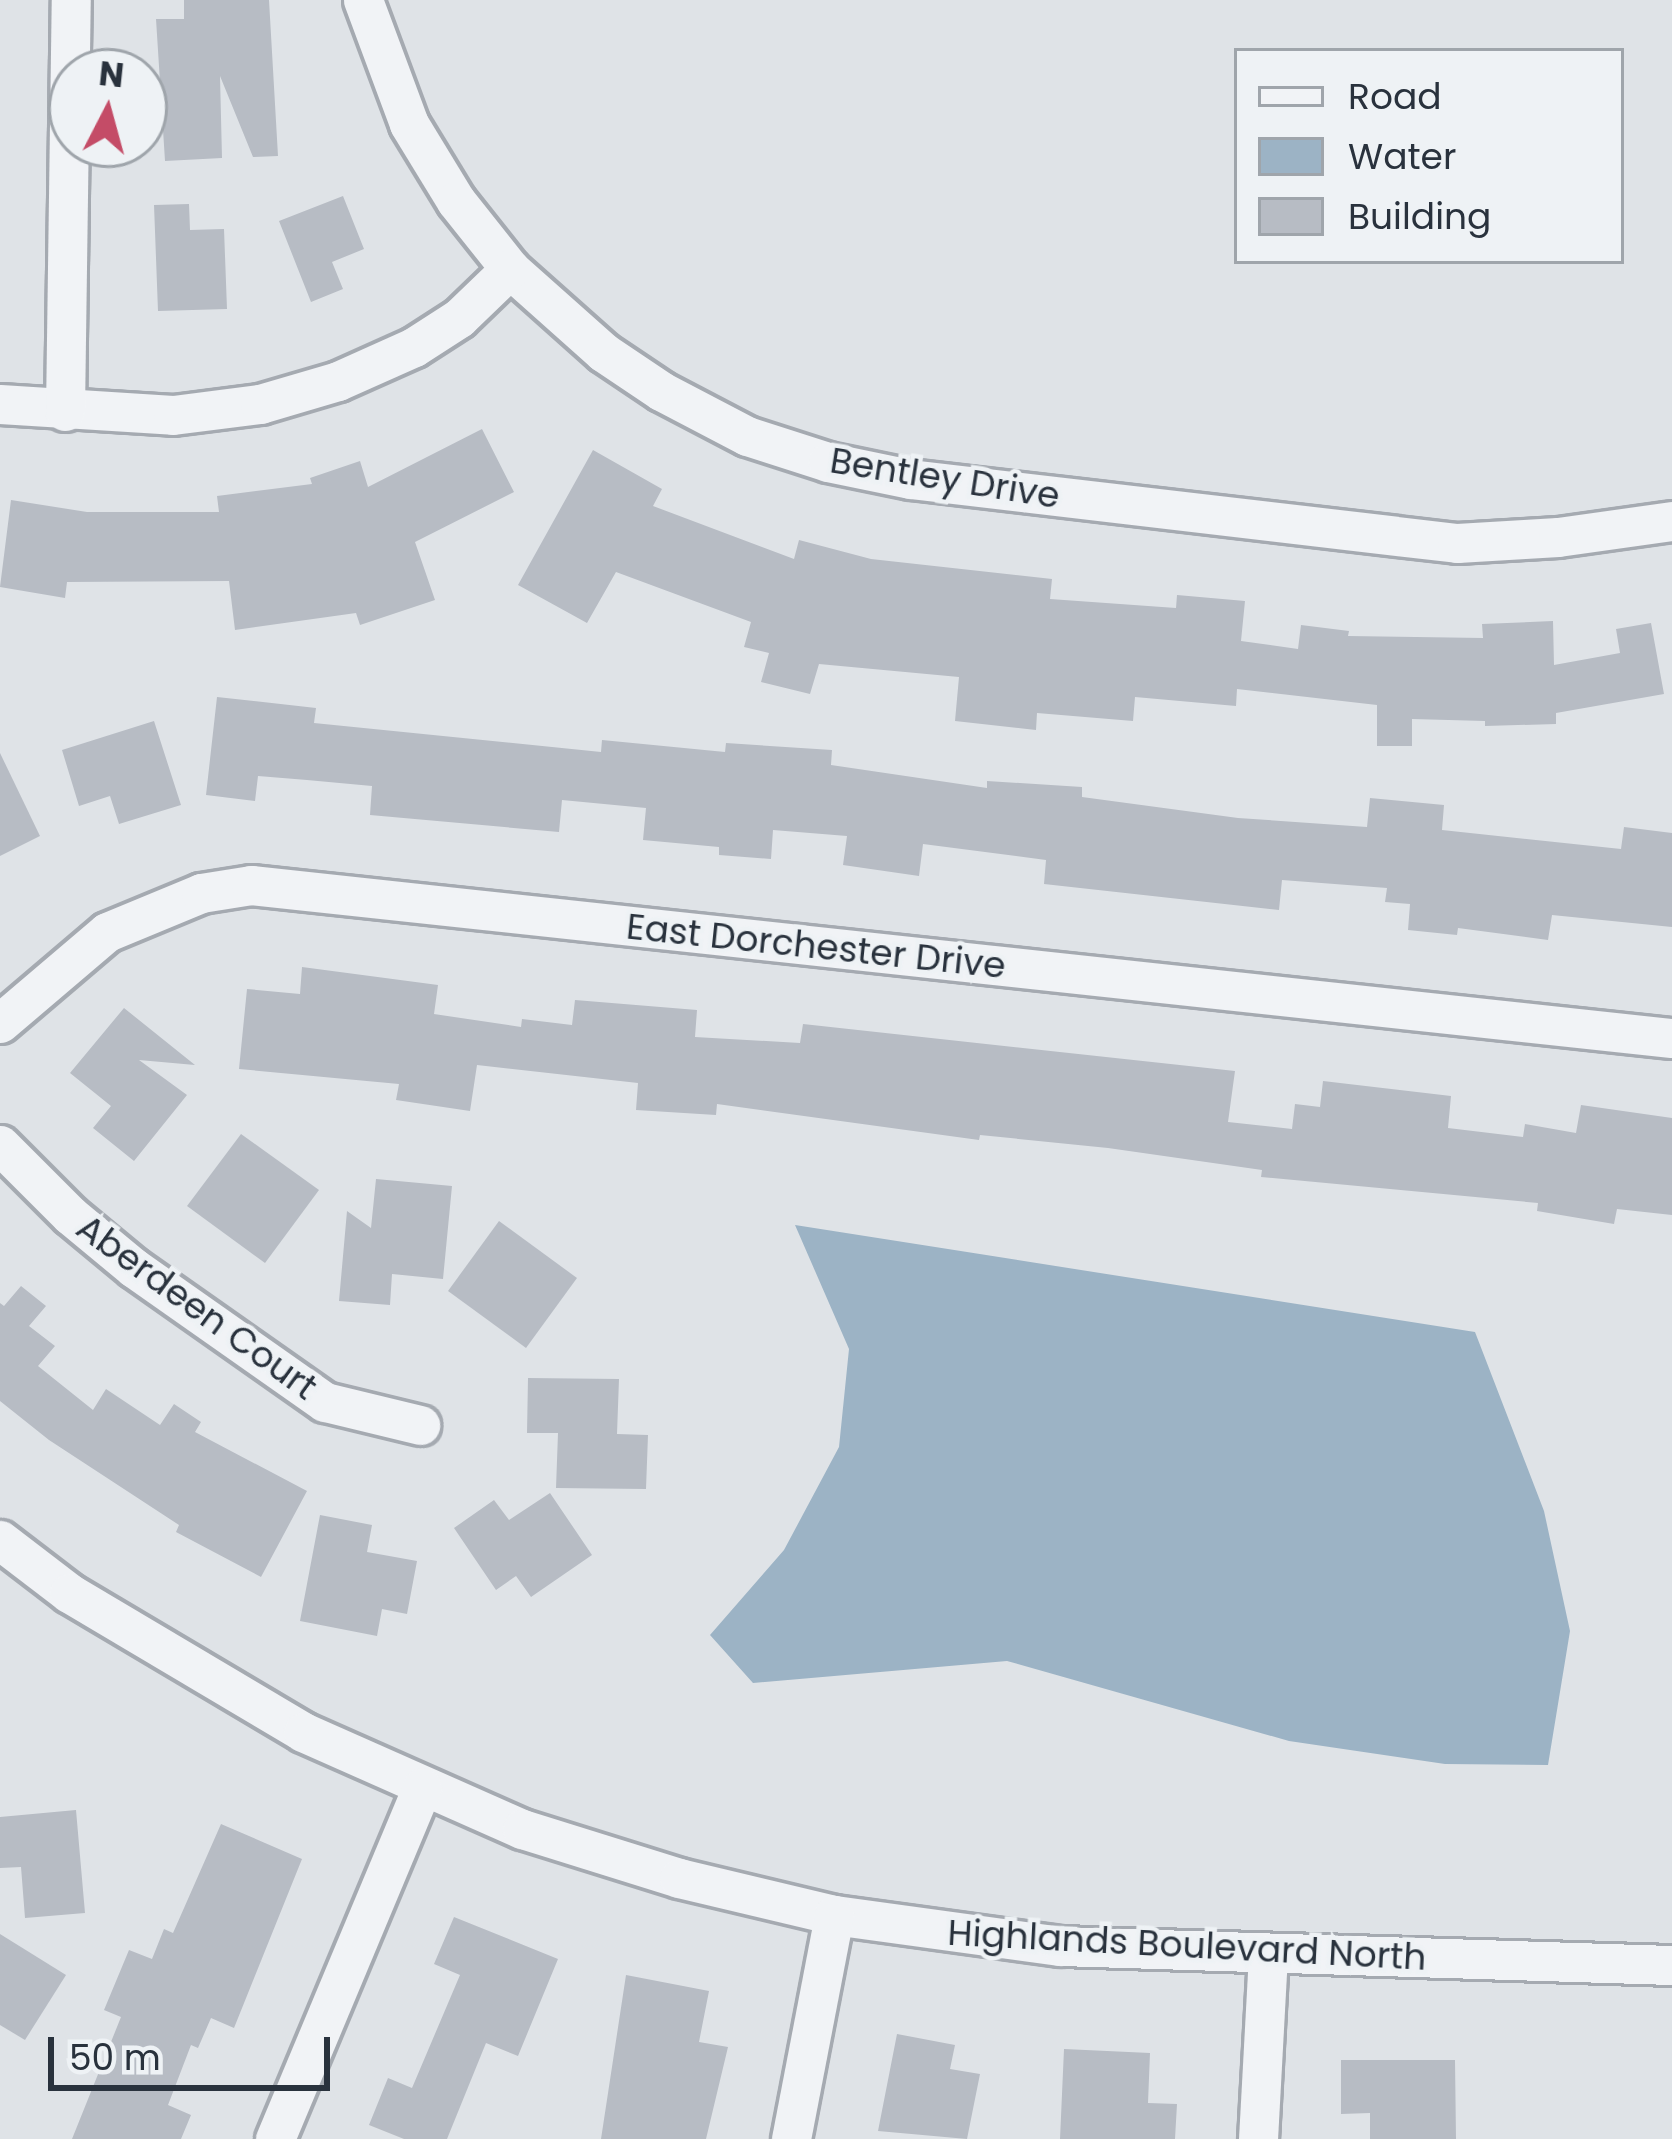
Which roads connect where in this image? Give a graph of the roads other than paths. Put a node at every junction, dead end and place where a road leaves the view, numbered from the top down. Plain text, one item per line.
1 (70, 0) edge
2 (363, 0) edge
3 (510, 269) junction
4 (0, 404) edge
5 (64, 411) junction
6 (1672, 520) edge
7 (0, 1023) edge
8 (1672, 1038) edge
9 (0, 1145) edge
10 (420, 1425) dead end
11 (0, 1540) edge
12 (422, 1787) junction
13 (834, 1915) junction
14 (1268, 1954) junction
15 (1672, 1965) edge
16 (275, 2139) edge
17 (791, 2139) edge
18 (1258, 2139) edge

1 - 5 street
2 - 3 street, Bentley Drive
3 - 5 street
3 - 6 street, Bentley Drive
4 - 5 street
7 - 8 street, East Dorchester Drive
9 - 10 street, Aberdeen Court
11 - 12 street, Highlands Boulevard North
12 - 13 street, Highlands Boulevard North
12 - 16 street
13 - 14 street, Highlands Boulevard North
13 - 17 street
14 - 15 street, Highlands Boulevard North
14 - 18 street

